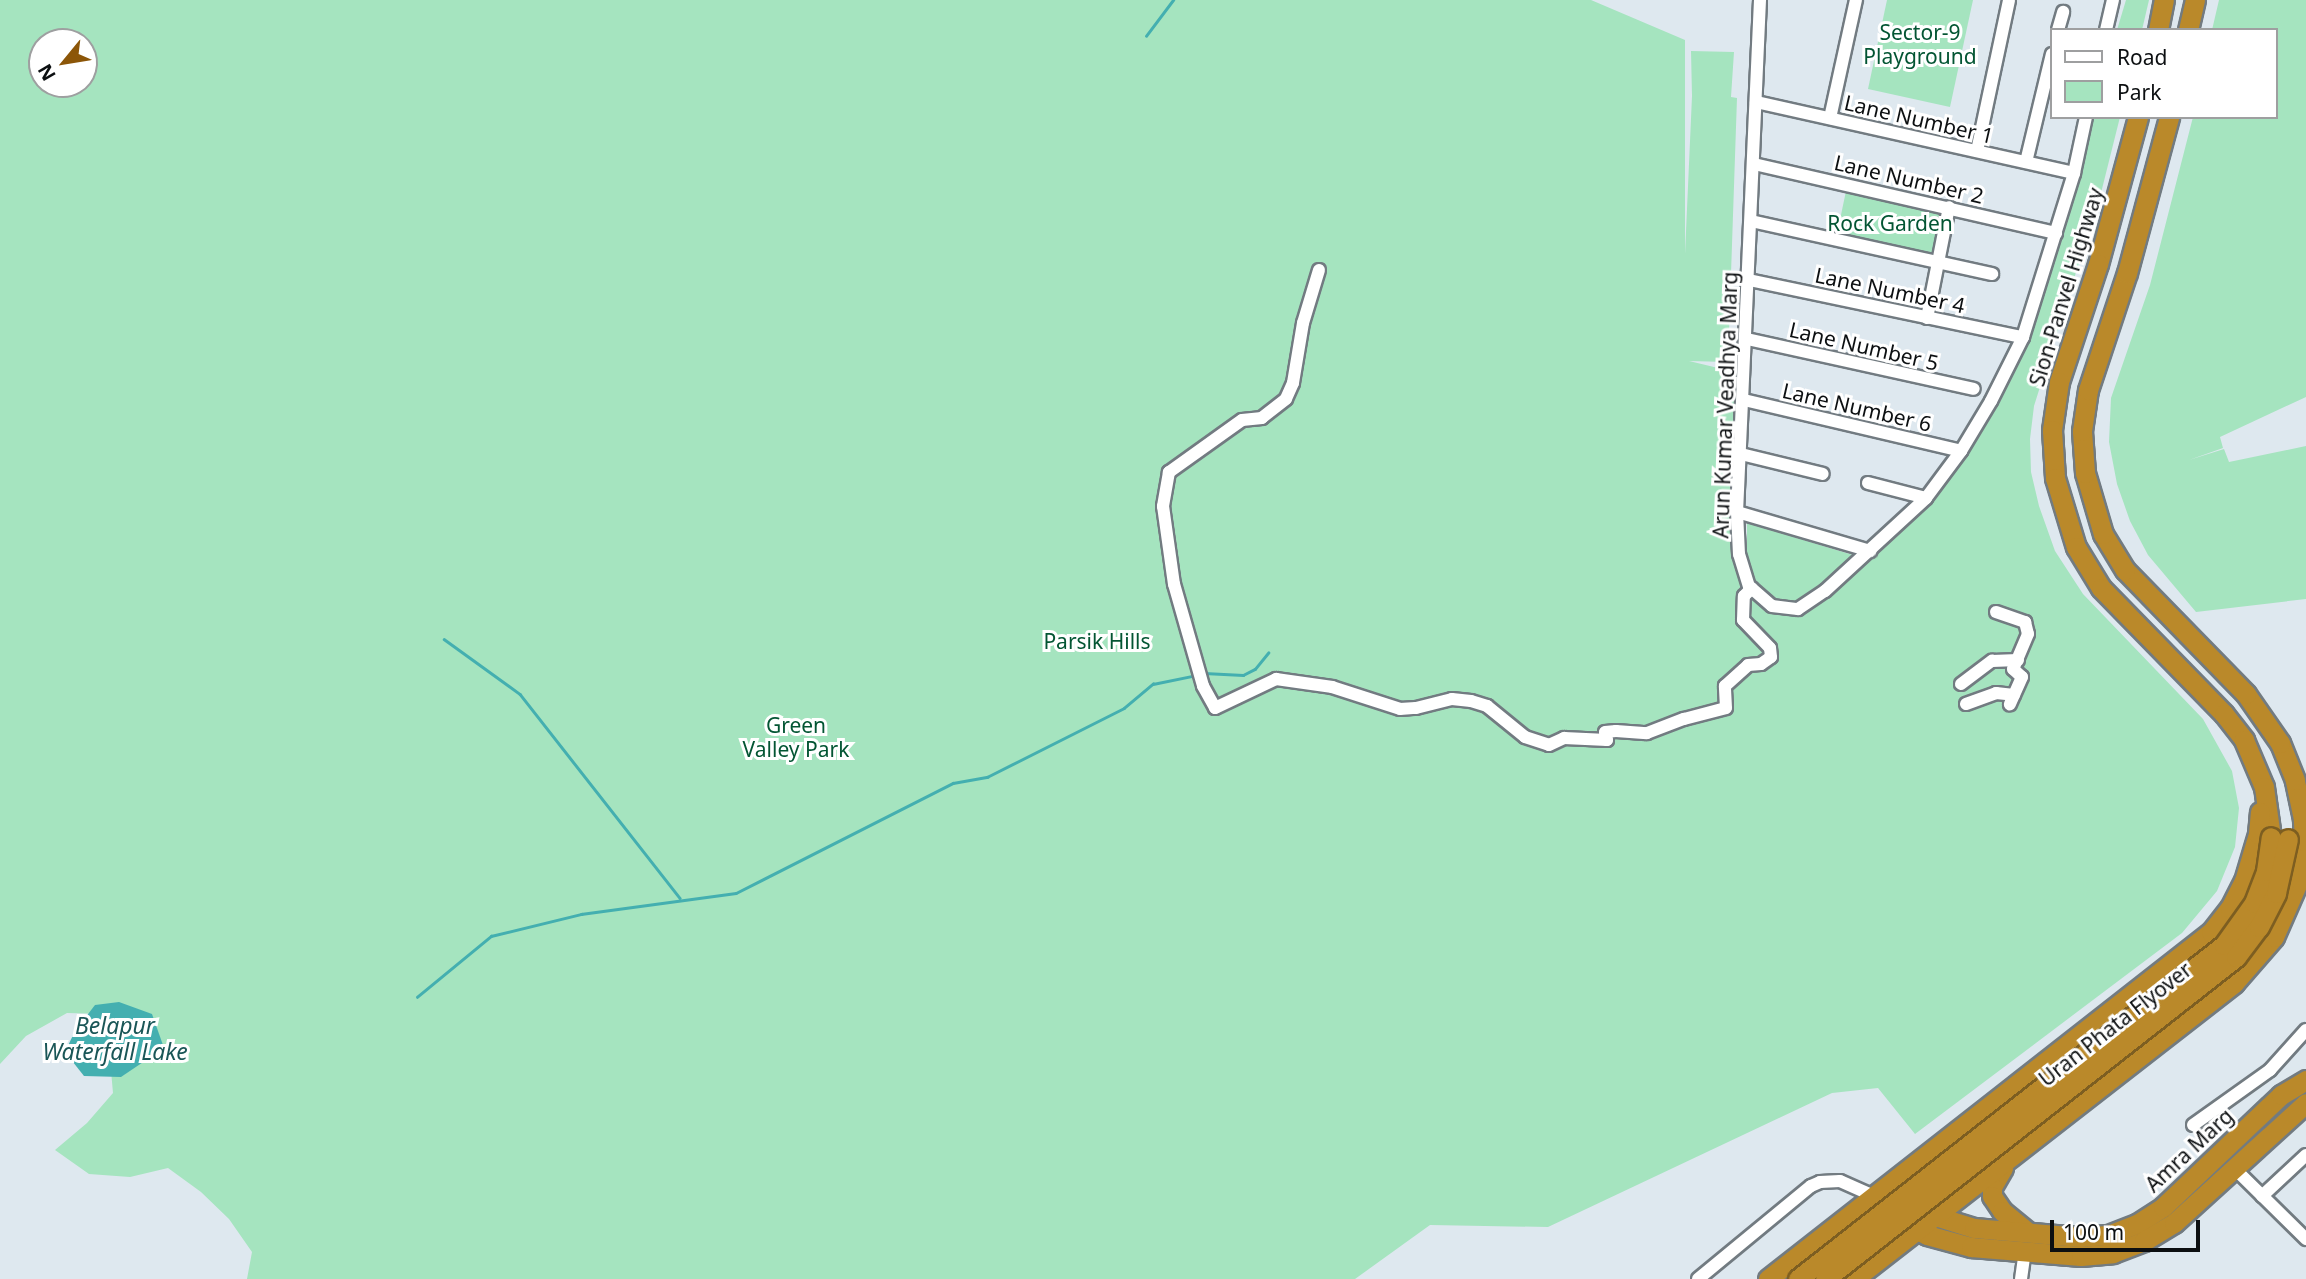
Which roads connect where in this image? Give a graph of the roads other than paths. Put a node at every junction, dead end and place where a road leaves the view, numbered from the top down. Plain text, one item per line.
1 (1760, 0) edge
2 (1856, 0) edge
3 (2009, 0) edge
4 (2113, 0) edge
5 (2164, 0) edge
6 (2195, 0) edge
7 (2063, 12) dead end
8 (2059, 28) edge
9 (2106, 28) edge
10 (2158, 28) edge
11 (2188, 28) edge
12 (2050, 62) edge
13 (1756, 102) junction
14 (1830, 118) junction
15 (2086, 119) edge
16 (2137, 119) edge
17 (2168, 119) edge
18 (1977, 151) junction
19 (2026, 162) junction
20 (1754, 164) junction
21 (2074, 173) junction
22 (1949, 207) junction
23 (1751, 221) junction
24 (2056, 233) junction
25 (1939, 262) junction
26 (1319, 270) dead end
27 (1992, 274) dead end
28 (1749, 280) junction
29 (1927, 318) junction
30 (2023, 337) junction
31 (1747, 339) junction
32 (1974, 390) dead end
33 (1744, 400) junction
34 (1961, 451) junction
35 (1741, 454) junction
36 (1824, 474) dead end
37 (1868, 484) dead end
38 (1926, 498) junction
39 (1737, 512) junction
40 (1870, 551) junction
41 (1752, 589) junction
42 (1996, 612) dead end
43 (2018, 660) junction
44 (1961, 684) dead end
45 (1966, 704) dead end
46 (2269, 726) junction
47 (2244, 740) junction
48 (2279, 838) junction
49 (2306, 1030) edge
50 (2306, 1080) edge
51 (2306, 1103) edge
52 (2193, 1125) dead end
53 (2306, 1155) edge
54 (2009, 1158) junction
55 (2233, 1167) junction
56 (1891, 1183) junction
57 (1855, 1185) junction
58 (1874, 1196) junction
59 (2262, 1196) junction
60 (1935, 1216) junction
61 (1916, 1231) junction
62 (2306, 1239) edge
63 (2026, 1242) junction
64 (1970, 1247) junction
65 (1888, 1253) junction
66 (1698, 1279) edge
67 (1768, 1279) edge
68 (1798, 1279) edge
69 (1825, 1279) edge
70 (1854, 1279) edge
71 (2021, 1279) edge

1 - 13 street, Arun Kumar Veadhya Marg
2 - 14 street
3 - 18 street
4 - 9 street
5 - 10 highway
6 - 11 highway
7 - 8 street
12 - 19 street
13 - 14 street, Lane Number 1
13 - 20 street, Arun Kumar Veadhya Marg
14 - 18 street, Lane Number 1
15 - 21 street
16 - 47 highway, Sion-Panvel Highway
17 - 46 highway
18 - 19 street, Lane Number 1
19 - 21 street, Lane Number 1
20 - 22 street, Lane Number 2
20 - 23 street, Arun Kumar Veadhya Marg
21 - 24 street
22 - 24 street, Lane Number 2
22 - 25 street
23 - 25 street
23 - 28 street, Arun Kumar Veadhya Marg
24 - 30 street
25 - 27 street
25 - 29 street
26 - 41 street
28 - 29 street, Lane Number 4
28 - 31 street, Arun Kumar Veadhya Marg
29 - 30 street, Lane Number 4
30 - 34 street
31 - 32 street, Lane Number 5
31 - 33 street, Arun Kumar Veadhya Marg
33 - 34 street, Lane Number 6
33 - 35 street, Arun Kumar Veadhya Marg
34 - 38 street
35 - 36 street
35 - 39 street, Arun Kumar Veadhya Marg
37 - 38 street
38 - 40 street
39 - 40 street
39 - 41 street, Arun Kumar Veadhya Marg
40 - 41 street
42 - 43 street
43 - 44 street
43 - 45 street
46 - 48 highway, Uran Phata Flyover
46 - 54 highway
47 - 48 highway, Uran Phata Flyover
47 - 56 highway
48 - 68 highway, Uran Phata Flyover, bridge
48 - 69 highway, Uran Phata Flyover, bridge
49 - 52 street
50 - 63 highway, Amra Marg
51 - 55 highway, Amra Marg
53 - 59 street
54 - 60 highway
54 - 63 highway
55 - 59 street
55 - 63 highway, Amra Marg
56 - 57 street
56 - 58 highway
56 - 60 highway, Amra Marg
57 - 58 street
57 - 66 street
58 - 61 highway, Amra Marg
58 - 67 highway
59 - 62 street
60 - 61 highway
60 - 63 highway, Amra Marg
61 - 64 highway, Amra Marg
61 - 65 highway
63 - 64 highway, Amra Marg
63 - 71 street
64 - 65 highway
65 - 70 highway

